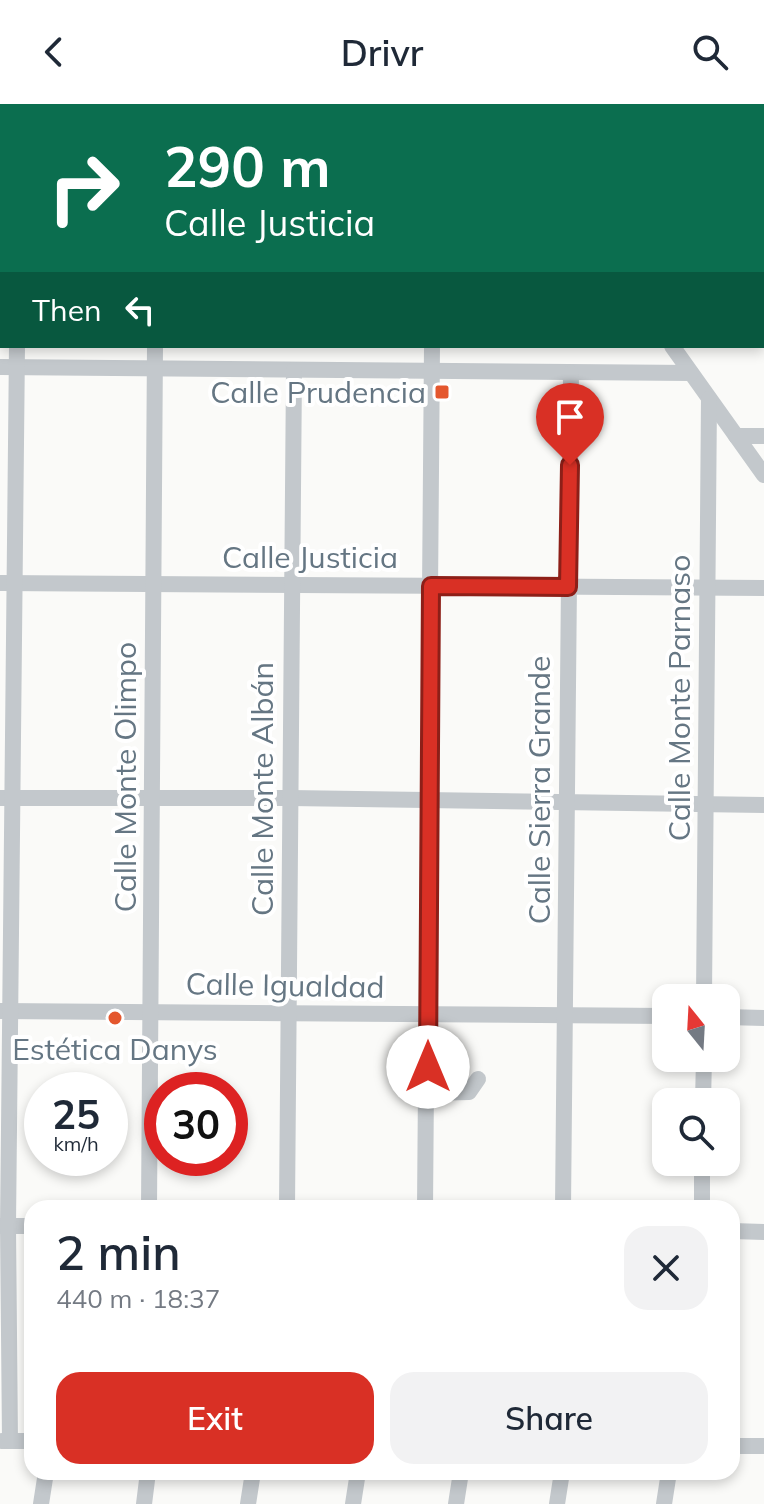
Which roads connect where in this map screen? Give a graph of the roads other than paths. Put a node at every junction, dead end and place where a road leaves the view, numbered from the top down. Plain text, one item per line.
1 (16, 348) edge
2 (155, 348) edge
3 (432, 348) edge
4 (673, 348) edge
5 (8, 367) edge
6 (155, 368) junction
7 (294, 370) junction
8 (433, 372) junction
9 (571, 373) junction
10 (691, 373) junction
11 (709, 399) junction
12 (736, 436) junction
13 (764, 436) edge
14 (764, 475) edge
15 (8, 583) edge
16 (154, 584) junction
17 (292, 585) junction
18 (431, 586) junction
19 (568, 587) junction
20 (708, 587) junction
21 (764, 588) edge
22 (7, 798) edge
23 (290, 798) junction
24 (152, 799) junction
25 (429, 800) junction
26 (566, 804) junction
27 (707, 805) junction
28 (764, 805) edge
29 (704, 984) edge
30 (6, 1012) edge
31 (152, 1012) junction
32 (288, 1014) junction
33 (427, 1014) junction
34 (566, 1015) junction
35 (652, 1016) edge
36 (740, 1017) edge
37 (764, 1018) edge
38 (478, 1079) dead end
39 (428, 1093) junction
40 (702, 1176) edge
41 (149, 1200) edge
42 (287, 1200) edge
43 (425, 1200) edge
44 (563, 1200) edge
45 (702, 1200) edge
46 (4, 1226) edge
47 (740, 1231) edge
48 (764, 1232) edge
49 (5, 1441) edge
50 (740, 1446) edge
51 (764, 1446) edge
52 (45, 1480) edge
53 (147, 1480) edge
54 (252, 1480) edge
55 (357, 1480) edge
56 (460, 1480) edge
57 (561, 1480) edge
58 (668, 1480) edge
59 (41, 1504) edge
60 (144, 1504) edge
61 (248, 1504) edge
62 (353, 1504) edge
63 (456, 1504) edge
64 (557, 1504) edge
65 (664, 1504) edge

1 - 5 street
2 - 6 street, Calle Monte Olimpo
3 - 8 street
4 - 10 street
5 - 6 street
5 - 15 street
6 - 7 street
6 - 16 street, Calle Monte Olimpo
7 - 8 street
7 - 17 street, Calle Monte Albán
8 - 9 street
8 - 18 street
9 - 10 street
9 - 19 street, Calle Sierra Grande
10 - 11 street
11 - 12 street
11 - 20 street, Calle Monte Parnaso
12 - 13 street
12 - 14 street
15 - 16 street, Calle Justicia
15 - 22 street
16 - 17 street, Calle Justicia
16 - 24 street, Calle Monte Olimpo
17 - 18 street, Calle Justicia
17 - 23 street, Calle Monte Albán
18 - 19 street, Calle Justicia
18 - 25 street
19 - 20 street, Calle Justicia
19 - 26 street, Calle Sierra Grande
20 - 21 street, Calle Justicia
20 - 27 street, Calle Monte Parnaso
22 - 24 street
22 - 30 street
23 - 24 street
23 - 25 street
23 - 32 street, Calle Monte Albán
24 - 31 street, Calle Monte Olimpo
25 - 26 street
25 - 33 street
26 - 27 street
26 - 34 street, Calle Sierra Grande
27 - 28 street
27 - 29 street, Calle Monte Parnaso
30 - 31 street, Calle Igualdad
30 - 46 street
31 - 32 street, Calle Igualdad
31 - 41 street, Calle Monte Olimpo
32 - 33 street, Calle Igualdad
32 - 42 street, Calle Monte Albán
33 - 34 street, Calle Igualdad
33 - 39 street
34 - 35 street, Calle Igualdad
34 - 44 street, Calle Sierra Grande
36 - 37 street
38 - 39 street
39 - 43 street
40 - 45 street
46 - 49 street
47 - 48 street
50 - 51 street
52 - 59 street
53 - 60 street
54 - 61 street
55 - 62 street
56 - 63 street
57 - 64 street
58 - 65 street

